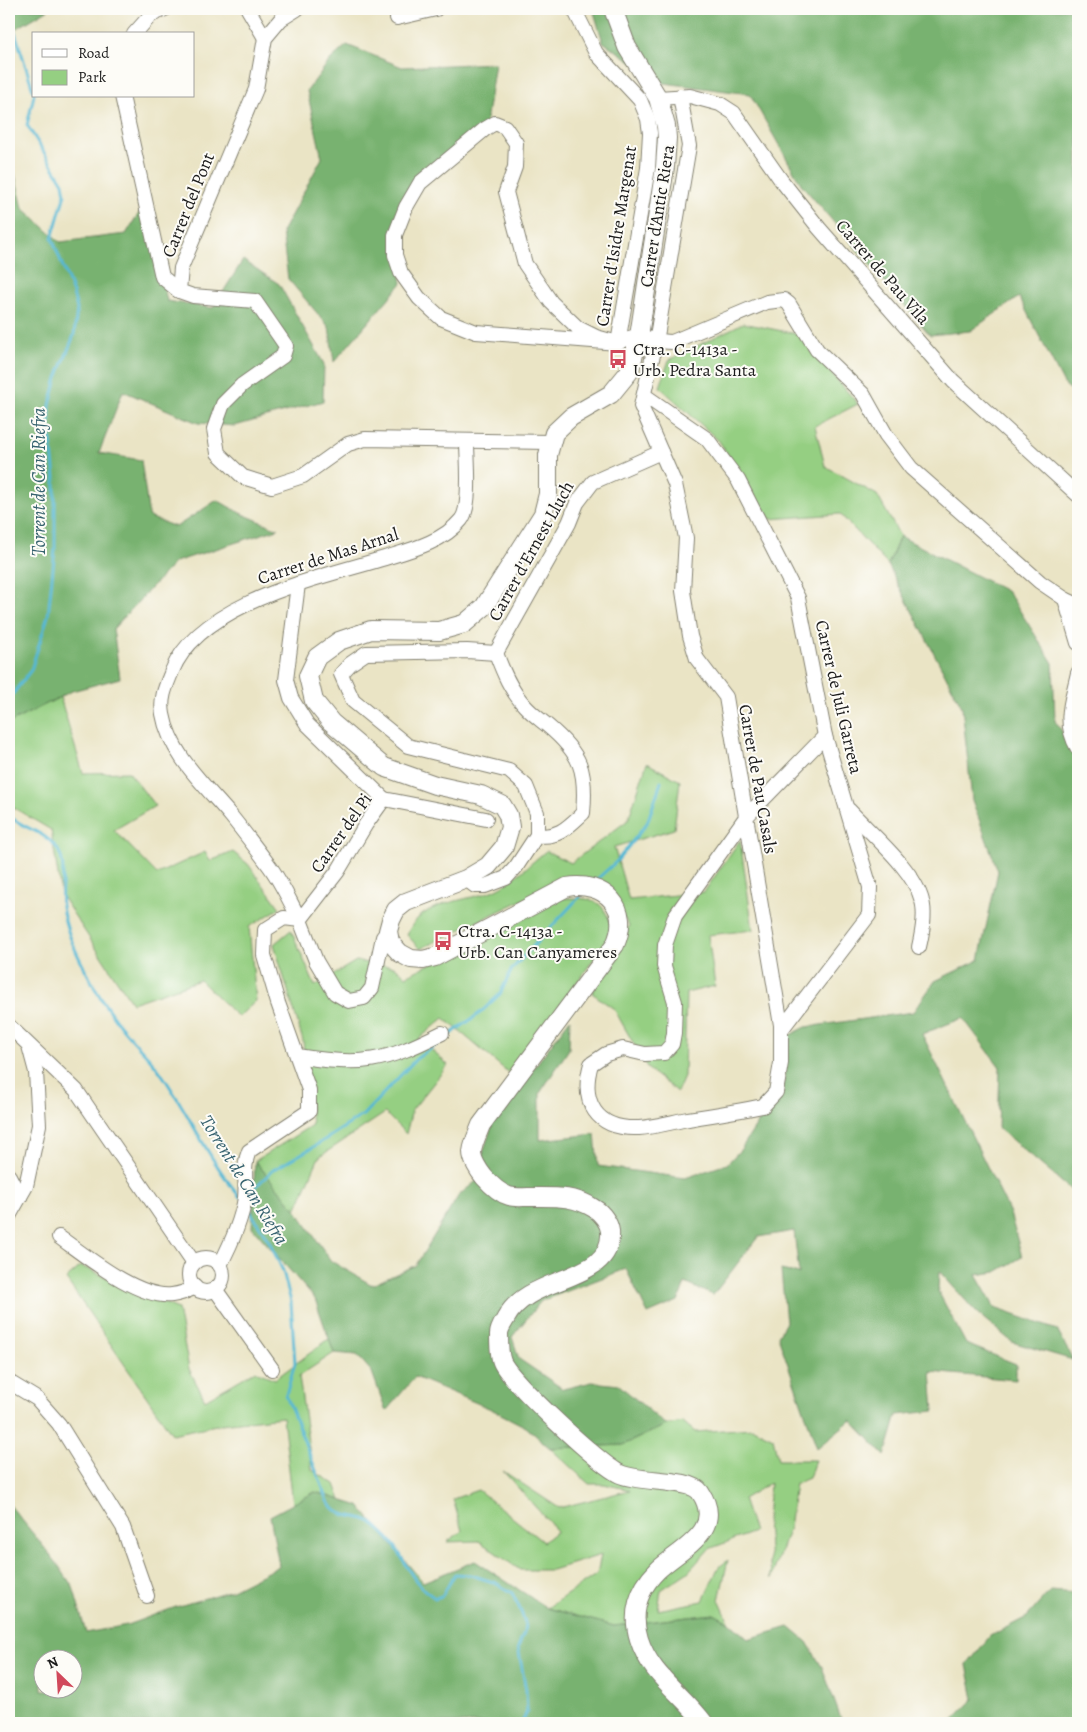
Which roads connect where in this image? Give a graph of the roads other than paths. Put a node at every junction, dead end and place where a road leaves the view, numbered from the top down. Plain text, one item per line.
1 (165, 9) edge
2 (248, 9) edge
3 (297, 9) edge
4 (436, 9) edge
5 (574, 9) edge
6 (614, 9) edge
7 (396, 18) dead end
8 (136, 32) edge
9 (266, 38) junction
10 (680, 96) junction
11 (122, 98) edge
12 (658, 98) junction
13 (179, 291) junction
14 (639, 336) junction
15 (656, 342) junction
16 (618, 343) junction
17 (632, 363) junction
18 (651, 364) junction
19 (644, 395) junction
20 (466, 442) junction
21 (550, 442) junction
22 (661, 452) junction
23 (1078, 494) edge
24 (298, 584) junction
25 (1065, 599) junction
26 (1078, 605) edge
27 (1078, 643) edge
28 (496, 652) junction
29 (1078, 673) edge
30 (826, 736) junction
31 (1078, 749) edge
32 (384, 799) junction
33 (847, 808) junction
34 (746, 817) junction
35 (486, 819) dead end
36 (537, 835) junction
37 (466, 879) junction
38 (300, 920) junction
39 (388, 931) junction
40 (919, 947) dead end
41 (400, 953) junction
42 (377, 962) junction
43 (9, 1026) edge
44 (781, 1030) junction
45 (442, 1033) dead end
46 (29, 1045) junction
47 (297, 1056) junction
48 (9, 1176) edge
49 (20, 1197) junction
50 (9, 1216) edge
51 (59, 1237) dead end
52 (194, 1263) junction
53 (220, 1265) junction
54 (194, 1287) junction
55 (216, 1289) junction
56 (272, 1369) dead end
57 (9, 1382) edge
58 (147, 1596) dead end
59 (704, 1723) edge

1 - 8 street
2 - 9 street
3 - 9 street, Carrer del Pont
4 - 7 street
5 - 16 street, Carrer d'Isidre Margenat
6 - 12 main road
9 - 13 street, Carrer del Pont
10 - 12 street, Carrer de Pau Vila
10 - 15 street, Carrer d'Antic Riera
10 - 23 street, Carrer de Pau Vila
11 - 13 street
12 - 14 main road
13 - 20 street
14 - 15 street
14 - 16 street
14 - 17 main road
15 - 18 street, Carrer de Pau Casals
15 - 25 street
16 - 16 street
16 - 17 street
17 - 18 street
17 - 21 main road
18 - 19 street, Carrer de Pau Casals
19 - 22 street, Carrer de Pau Casals
19 - 30 street, Carrer de Juli Garreta
20 - 21 street
20 - 24 street, Carrer de Mas Arnal
21 - 37 main road
22 - 28 street, Carrer d'Ernest Lluch
22 - 34 street, Carrer de Pau Casals
24 - 32 street
24 - 38 street, Carrer de Mas Arnal
25 - 26 street
25 - 27 street
28 - 36 street
28 - 36 street
29 - 31 street
30 - 33 street, Carrer de Juli Garreta
30 - 34 street
32 - 35 street, Carrer del Pi
32 - 38 street, Carrer del Pi
33 - 40 street
33 - 44 street, Carrer de Juli Garreta
34 - 44 street, Carrer de Pau Casals
34 - 44 street, Carrer de Pau Casals
36 - 37 street
37 - 39 main road
38 - 42 street, Carrer de Mas Arnal
38 - 47 street
39 - 41 main road
39 - 42 street, Carrer de Mas Arnal
41 - 42 street
41 - 59 main road
43 - 46 street
45 - 47 street
46 - 49 street
46 - 52 street
47 - 53 street
48 - 49 street
49 - 50 street
51 - 54 street
52 - 53 street
52 - 54 street
53 - 55 street
54 - 55 street
55 - 56 street
57 - 58 street

